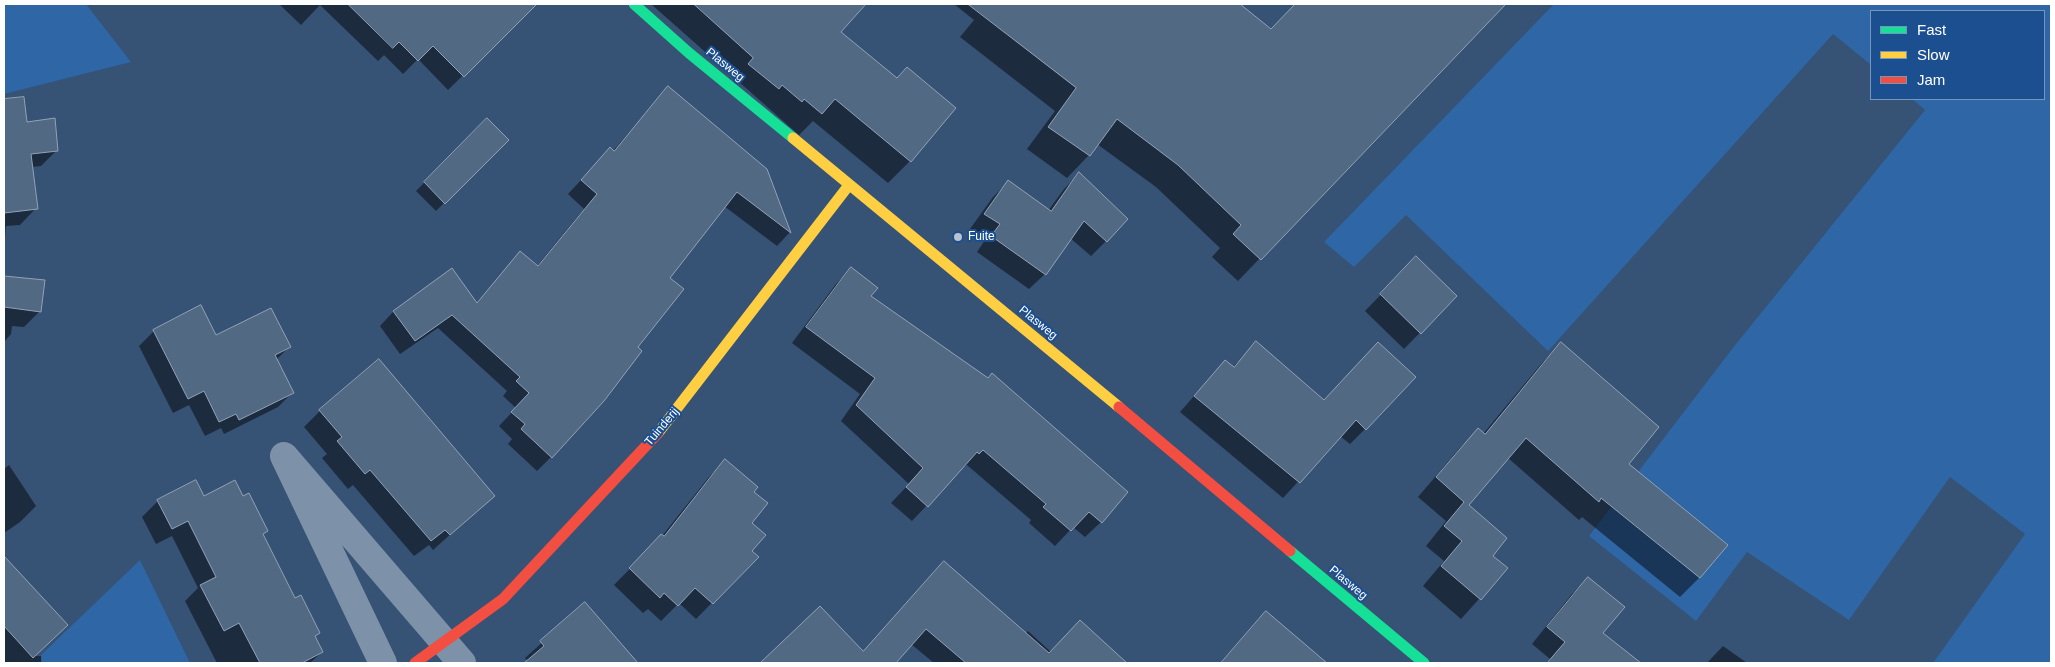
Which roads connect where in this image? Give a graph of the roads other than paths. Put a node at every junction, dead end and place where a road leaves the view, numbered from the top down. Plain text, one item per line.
1 (634, 4) edge
2 (849, 185) junction
3 (444, 642) junction
4 (383, 663) edge
5 (415, 663) edge
6 (462, 663) edge
7 (1424, 663) edge

1 - 2 street, Plasweg
2 - 3 street, Tuinderij
2 - 7 street, Plasweg
3 - 4 street
3 - 5 street, Tuinderij
3 - 6 street

